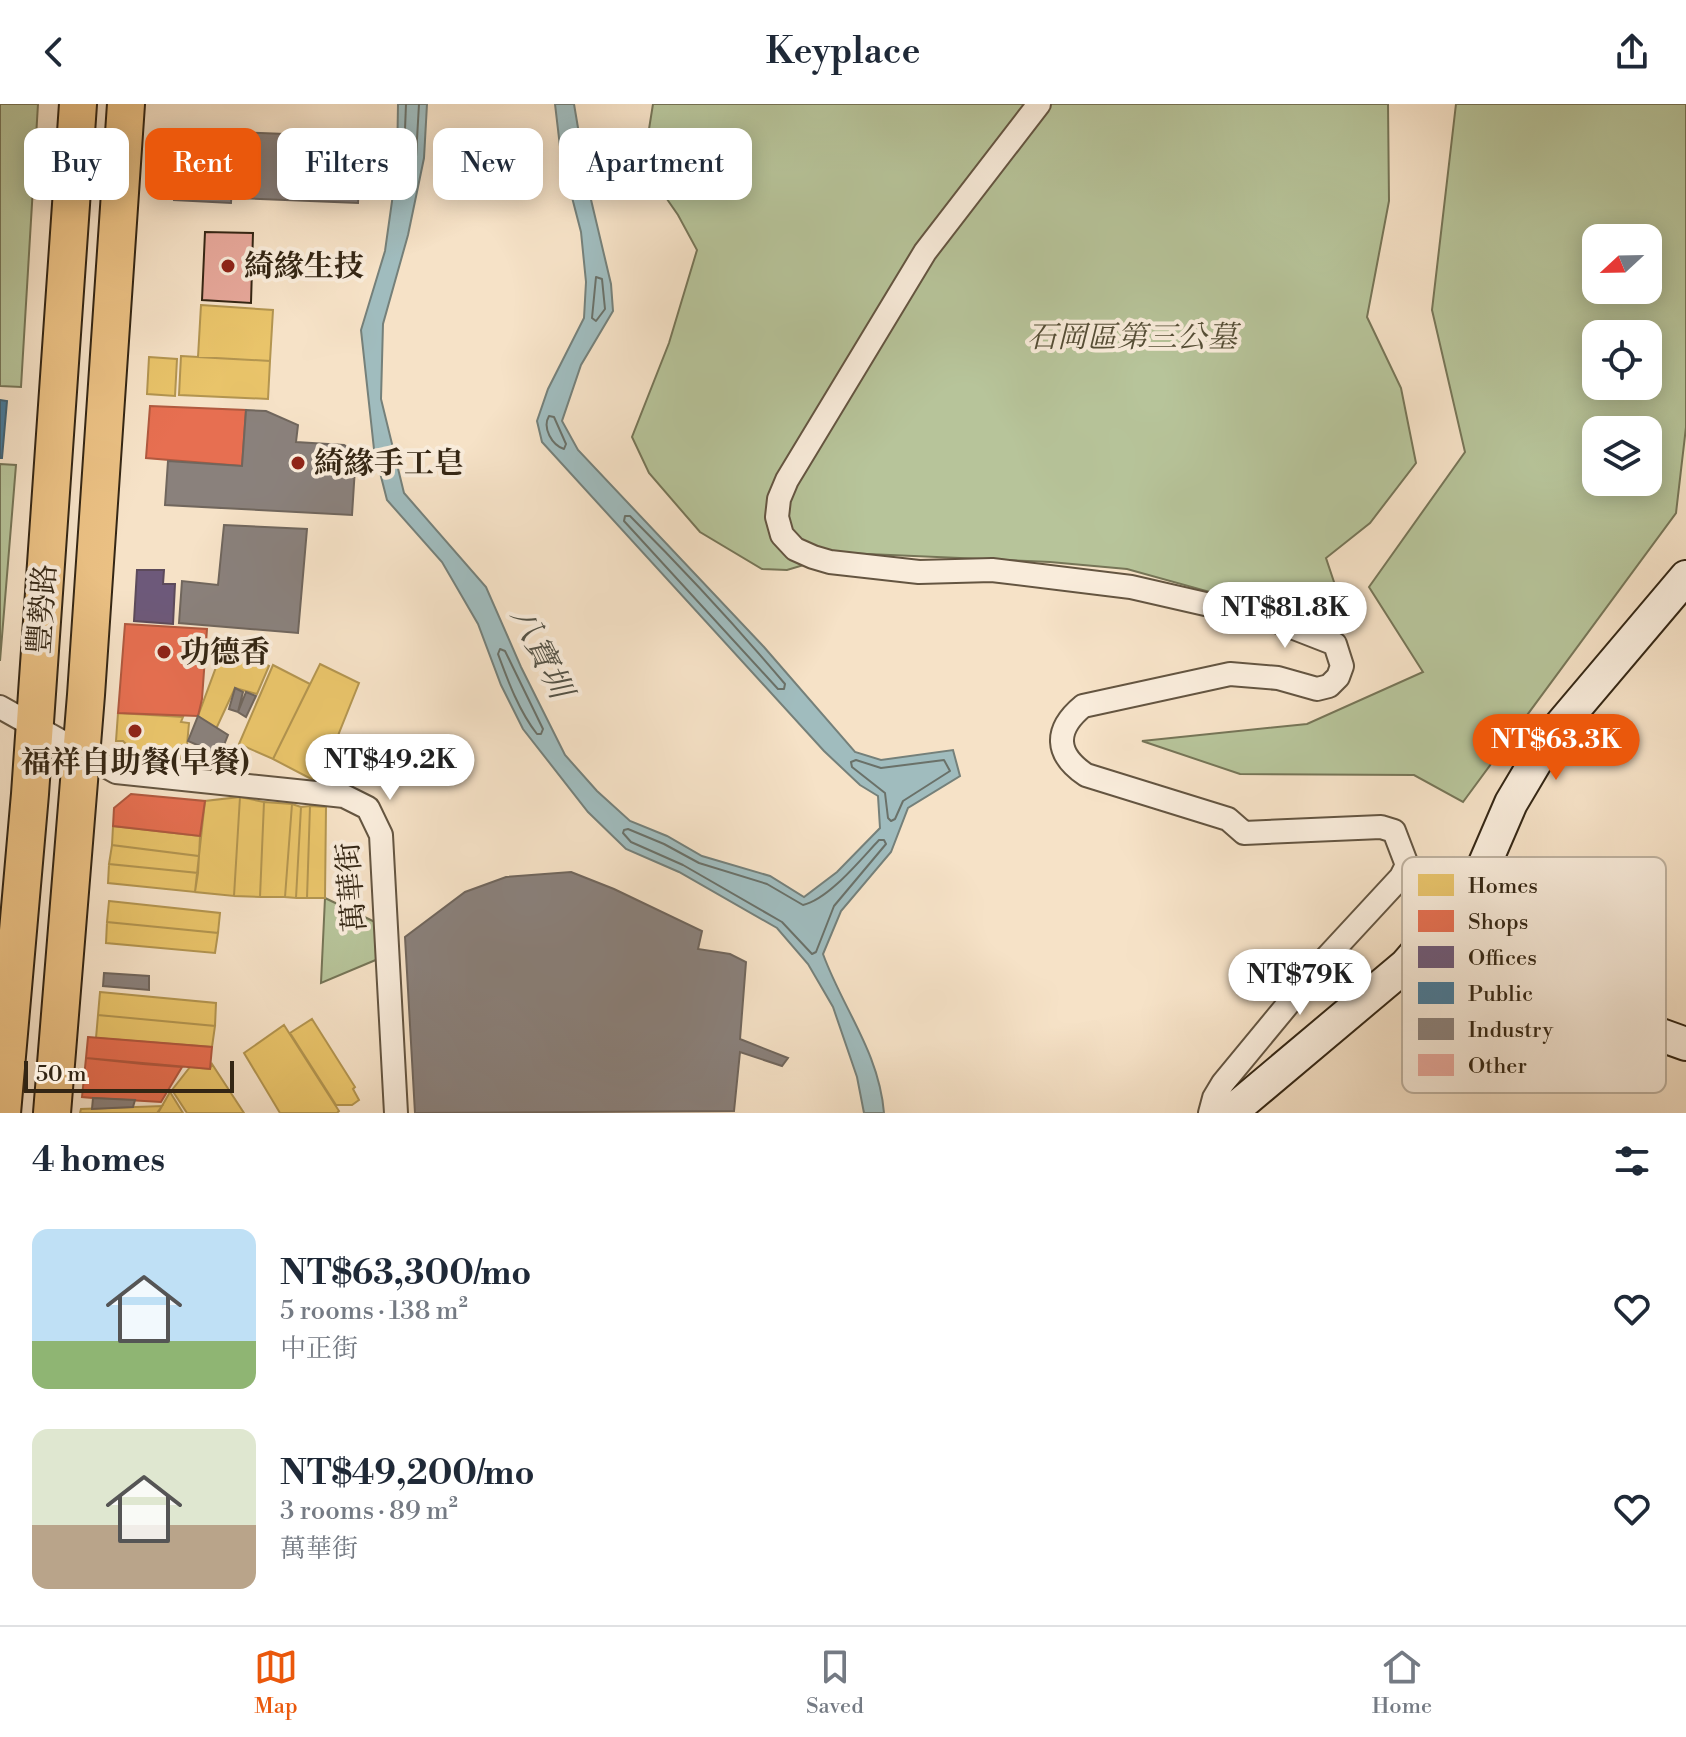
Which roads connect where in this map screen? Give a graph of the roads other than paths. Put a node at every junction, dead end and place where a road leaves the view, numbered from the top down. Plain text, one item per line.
1 (78, 104) edge
2 (126, 104) edge
3 (1039, 104) edge
4 (1686, 577) edge
5 (0, 707) edge
6 (34, 726) junction
7 (82, 753) junction
8 (1404, 857) edge
9 (1488, 857) edge
10 (1402, 875) edge
11 (1402, 968) edge
12 (1666, 1037) edge
13 (1686, 1044) edge
14 (2, 1113) edge
15 (52, 1113) edge
16 (396, 1113) edge
17 (1210, 1113) edge
18 (1230, 1113) edge

1 - 6 main road, 豐勢路
2 - 7 main road, 豐勢路
3 - 8 street
4 - 9 street
5 - 6 street, 萬華街
6 - 7 street, 萬華街
6 - 14 main road, 豐勢路
7 - 15 main road, 豐勢路
7 - 16 street, 萬華街
10 - 17 street
11 - 18 street
12 - 13 street

